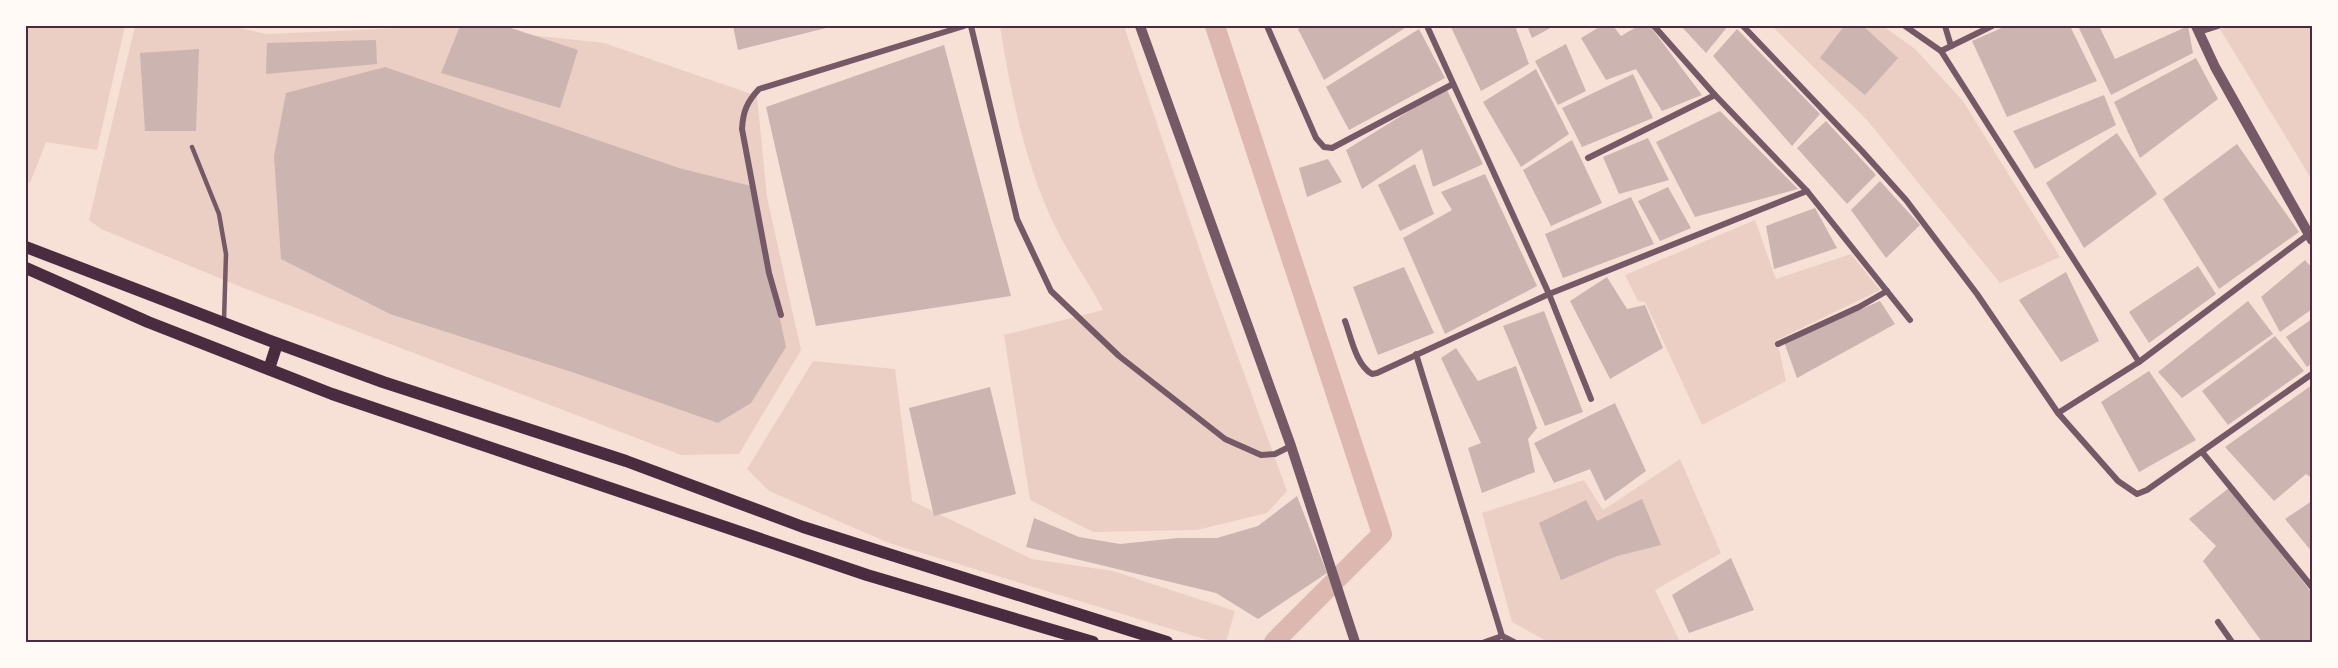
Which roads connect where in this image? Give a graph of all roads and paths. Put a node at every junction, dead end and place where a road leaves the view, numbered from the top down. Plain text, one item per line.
1 (964, 26) edge
2 (971, 26) edge
3 (1140, 26) edge
4 (1267, 26) edge
5 (1427, 26) edge
6 (1654, 26) edge
7 (1743, 26) edge
8 (1905, 26) edge
9 (1945, 26) edge
10 (1992, 26) edge
11 (2218, 26) edge
12 (2197, 29) edge
13 (1951, 46) junction
14 (1941, 51) junction
15 (1453, 84) junction
16 (1714, 95) junction
17 (192, 147) dead end
18 (1588, 158) dead end
19 (1807, 191) junction
20 (2311, 237) edge
21 (26, 247) edge
22 (26, 268) edge
23 (1887, 291) junction
24 (1549, 294) junction
25 (781, 315) dead end
26 (1910, 320) dead end
27 (1345, 321) dead end
28 (224, 323) junction
29 (277, 344) junction
30 (1778, 344) dead end
31 (1416, 354) junction
32 (2139, 362) junction
33 (269, 369) junction
34 (2313, 374) edge
35 (1591, 399) dead end
36 (2058, 413) junction
37 (1291, 446) junction
38 (2202, 452) junction
39 (2313, 587) edge
40 (2218, 622) dead end
41 (1502, 636) junction
42 (1093, 642) edge
43 (1167, 642) edge
44 (1355, 642) edge
45 (1485, 642) edge
46 (1514, 642) edge
47 (2232, 642) edge

1 - 25 street
2 - 37 street
3 - 37 street
4 - 15 street
5 - 15 street
6 - 16 street
7 - 36 street
8 - 14 street
9 - 13 street
10 - 13 street
11 - 12 street
12 - 20 street
13 - 14 street
14 - 32 street
15 - 24 street
16 - 18 street
16 - 19 street
17 - 28 lane
19 - 23 street
19 - 24 street
20 - 32 street
21 - 28 main road
22 - 33 main road
23 - 26 street
23 - 30 street
24 - 31 street
24 - 35 street
27 - 31 street
28 - 29 main road
29 - 33 main road
29 - 43 main road
31 - 41 street
32 - 36 street
33 - 42 main road
34 - 38 street
36 - 38 street
37 - 44 street
38 - 39 street
40 - 47 street
41 - 45 street
41 - 46 street

